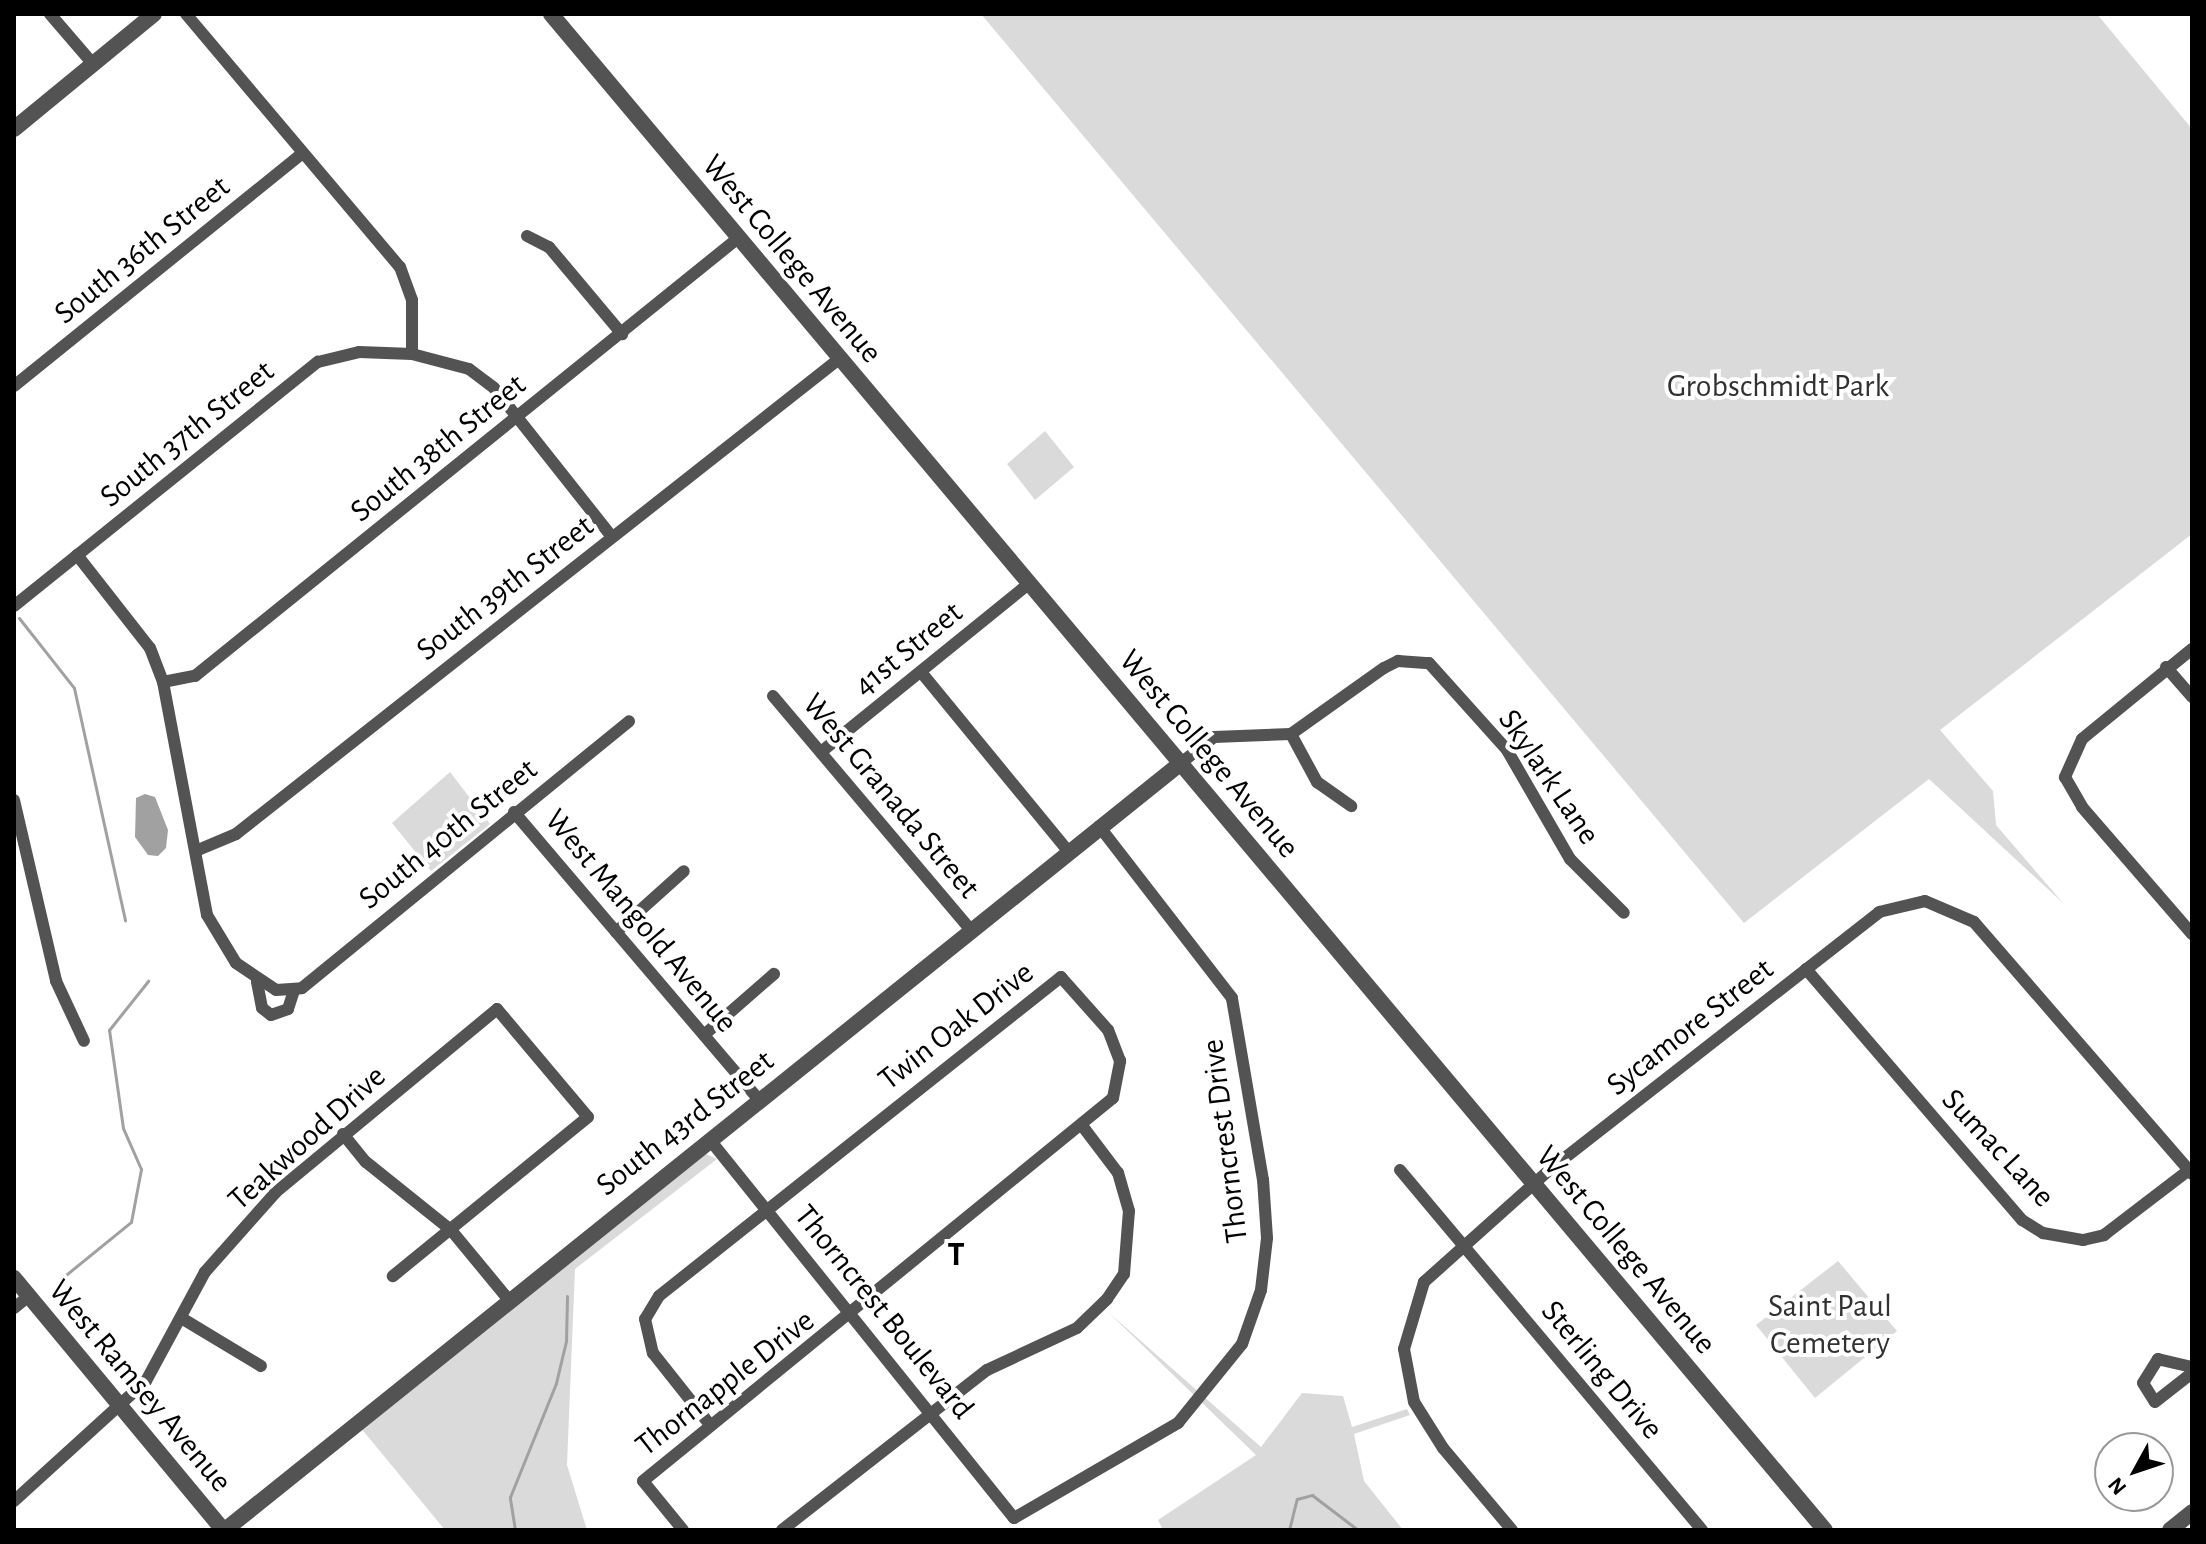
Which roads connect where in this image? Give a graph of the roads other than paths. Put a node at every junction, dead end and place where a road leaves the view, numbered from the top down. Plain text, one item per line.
1 (50, 14) edge
2 (154, 14) edge
3 (186, 14) edge
4 (551, 14) edge
5 (93, 64) junction
6 (14, 129) edge
7 (302, 154) junction
8 (527, 236) dead end
9 (737, 239) junction
10 (622, 334) junction
11 (412, 354) junction
12 (839, 359) junction
13 (14, 386) edge
14 (520, 415) junction
15 (612, 537) junction
16 (77, 555) junction
17 (1027, 585) junction
18 (14, 606) edge
19 (2192, 649) edge
20 (2166, 667) junction
21 (921, 672) junction
22 (163, 682) junction
23 (773, 696) dead end
24 (2192, 697) edge
25 (629, 721) dead end
26 (1291, 734) junction
27 (821, 752) junction
28 (1181, 763) junction
29 (14, 800) edge
30 (1351, 806) dead end
31 (514, 812) junction
32 (1099, 826) junction
33 (198, 850) junction
34 (1068, 851) junction
35 (684, 871) dead end
36 (1624, 913) dead end
37 (969, 928) junction
38 (616, 932) junction
39 (2192, 934) edge
40 (1806, 969) junction
41 (774, 974) dead end
42 (257, 982) junction
43 (298, 989) junction
44 (704, 1035) junction
45 (84, 1041) dead end
46 (760, 1101) junction
47 (1084, 1128) junction
48 (343, 1134) junction
49 (710, 1140) junction
50 (1400, 1170) dead end
51 (2190, 1172) edge
52 (1533, 1184) junction
53 (767, 1208) junction
54 (451, 1230) junction
55 (1461, 1243) junction
56 (393, 1276) dead end
57 (14, 1278) edge
58 (29, 1296) junction
59 (508, 1299) junction
60 (14, 1308) edge
61 (851, 1316) junction
62 (183, 1319) junction
63 (261, 1366) dead end
64 (121, 1403) junction
65 (930, 1411) junction
66 (710, 1425) junction
67 (14, 1501) edge
68 (2192, 1512) edge
69 (1014, 1518) joint
70 (1820, 1528) edge
71 (224, 1530) edge
72 (683, 1530) edge
73 (782, 1530) edge
74 (1512, 1530) edge
75 (1702, 1530) edge
76 (2170, 1530) edge

1 - 5 street
2 - 5 street
3 - 7 street
4 - 9 street, West College Avenue
5 - 6 street
7 - 11 street
7 - 13 street, South 36th Street
8 - 10 street
9 - 10 street, South 38th Street
9 - 12 street, West College Avenue
10 - 14 street, South 38th Street
11 - 14 street
11 - 16 street, South 37th Street
12 - 15 street, South 39th Street
12 - 17 street, West College Avenue
14 - 15 street
14 - 22 street, South 38th Street
15 - 33 street, South 39th Street
16 - 18 street, South 37th Street
16 - 22 street
17 - 21 street, 41st Street
17 - 28 street, West College Avenue
19 - 20 street
20 - 24 street
20 - 39 street
21 - 27 street, 41st Street
21 - 34 street
22 - 33 street
23 - 27 street, West Granada Street
25 - 31 street, South 40th Street
26 - 28 street
26 - 30 street
26 - 36 street, Skylark Lane
27 - 37 street, West Granada Street
28 - 32 street, South 43rd Street
28 - 52 street, West College Avenue
29 - 45 street
31 - 38 street, West Mangold Avenue
31 - 43 street, South 40th Street
32 - 34 street, South 43rd Street
32 - 69 street, Thorncrest Drive
33 - 42 street
34 - 37 street, South 43rd Street
35 - 38 street
37 - 46 street, South 43rd Street
38 - 44 street, West Mangold Avenue
40 - 51 street, Sumac Lane
40 - 51 street, Sycamore Street
40 - 52 street, Sycamore Street
41 - 44 street
42 - 43 street
42 - 43 street, South 40th Street
44 - 46 street, West Mangold Avenue
46 - 49 street, South 43rd Street
47 - 53 street, Twin Oak Drive
47 - 61 street, Twin Oak Drive
47 - 65 street
48 - 54 street
48 - 54 street, Teakwood Drive
48 - 62 street, Teakwood Drive
49 - 53 street, Thorncrest Boulevard
49 - 59 street, South 43rd Street
50 - 55 street, Sterling Drive
52 - 55 street, Sycamore Street
52 - 70 street, West College Avenue
53 - 61 street, Thorncrest Boulevard
53 - 66 street
54 - 56 street
54 - 59 street
55 - 74 street, Sycamore Street
55 - 75 street, Sterling Drive
57 - 58 street, West Ramsey Avenue
58 - 60 street
58 - 64 street, West Ramsey Avenue
59 - 71 street, South 43rd Street
61 - 65 street, Thorncrest Boulevard
61 - 66 street, Thornapple Drive
62 - 63 street
62 - 64 street, Teakwood Drive
64 - 67 street, Teakwood Drive
64 - 71 street, West Ramsey Avenue
65 - 69 street, Thorncrest Boulevard
65 - 73 street
66 - 72 street, Thornapple Drive
68 - 76 street

